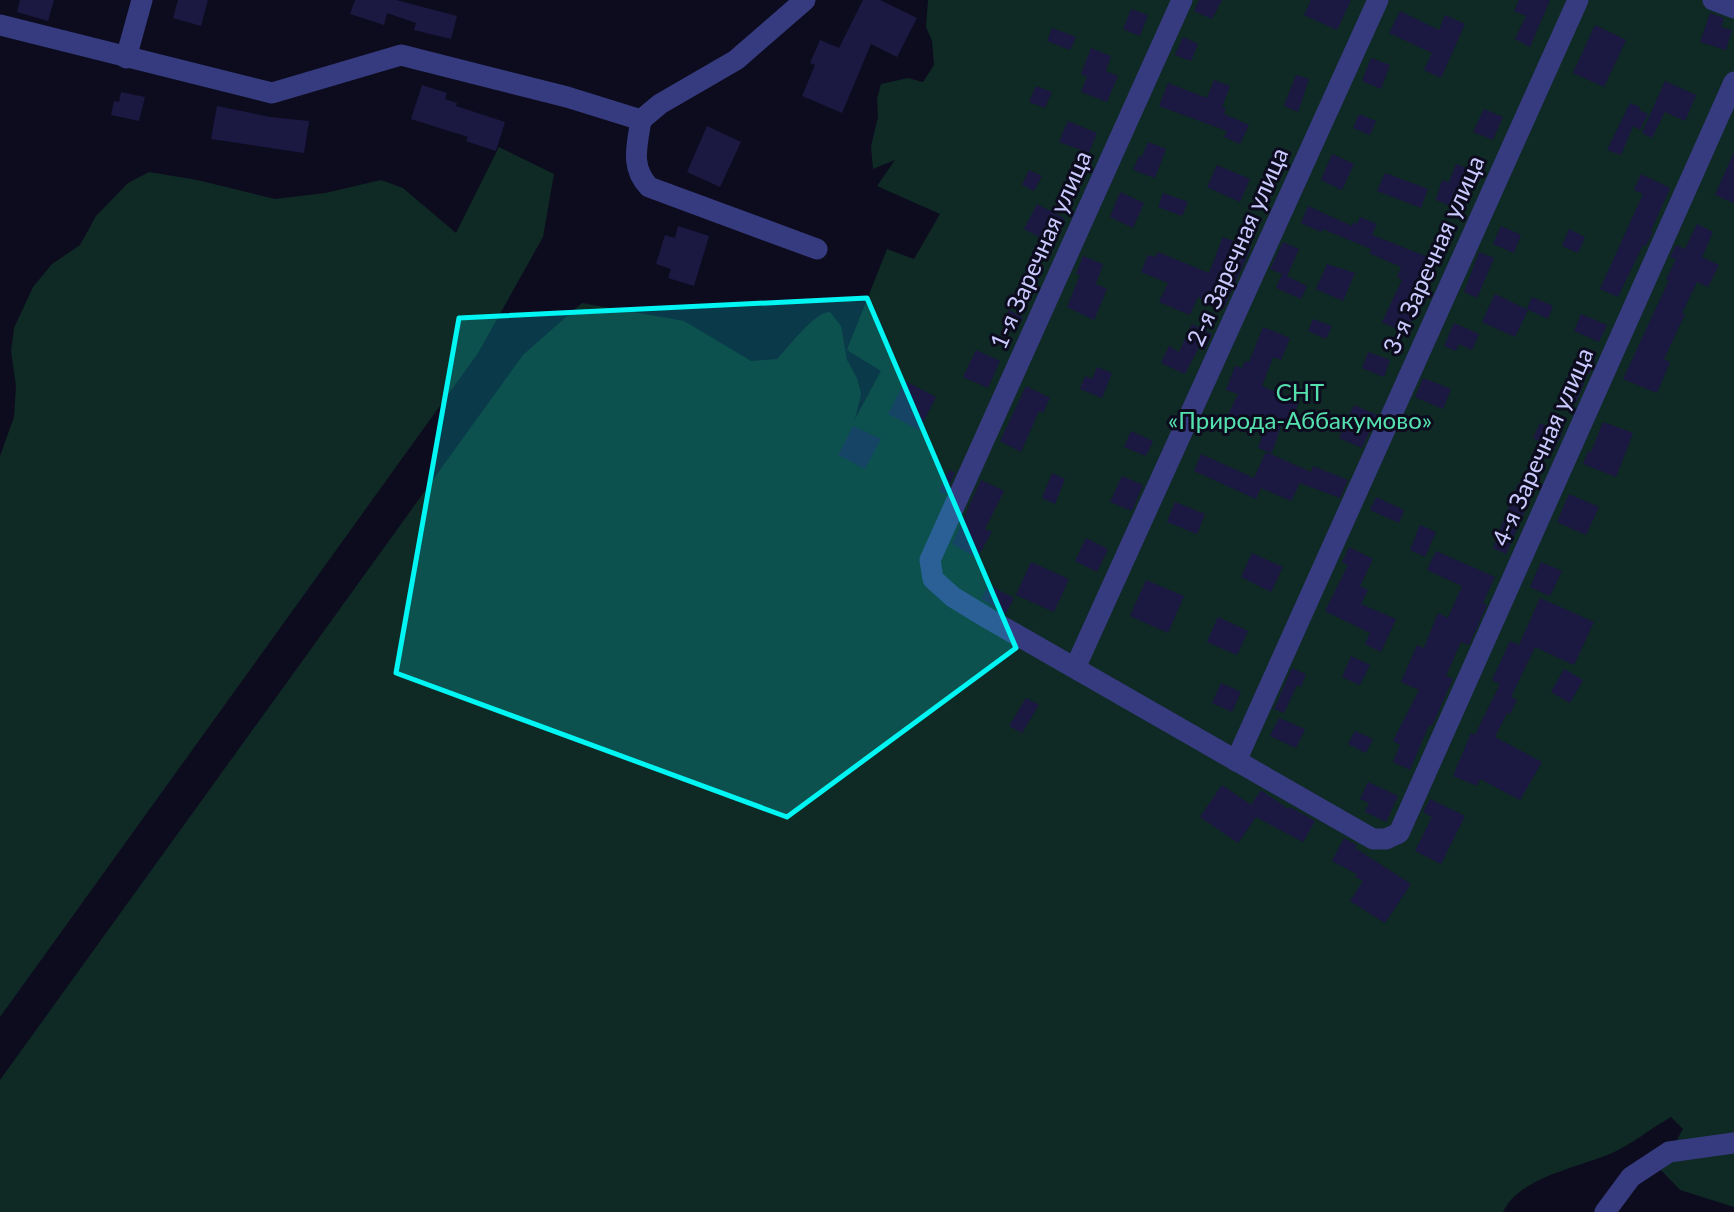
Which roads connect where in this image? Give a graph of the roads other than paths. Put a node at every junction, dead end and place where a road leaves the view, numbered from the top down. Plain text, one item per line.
1 (142, 0) edge
2 (804, 0) edge
3 (1182, 0) edge
4 (1378, 0) edge
5 (1578, 0) edge
6 (1713, 0) edge
7 (1734, 8) edge
8 (0, 25) edge
9 (126, 58) junction
10 (1734, 82) edge
11 (641, 120) junction
12 (817, 249) dead end
13 (1075, 668) junction
14 (1236, 761) junction
15 (1399, 833) joint
16 (1734, 1143) edge
17 (1605, 1212) edge

1 - 9 street
2 - 11 street
3 - 13 street, 1-я Заречная улица
4 - 13 street, 2-я Заречная улица
5 - 14 street, 3-я Заречная улица
6 - 7 street
8 - 9 street
9 - 11 street
10 - 15 street, 4-я Заречная улица
11 - 12 street
13 - 14 street, 1-я Заречная улица
14 - 15 street, 1-я Заречная улица
16 - 17 street

